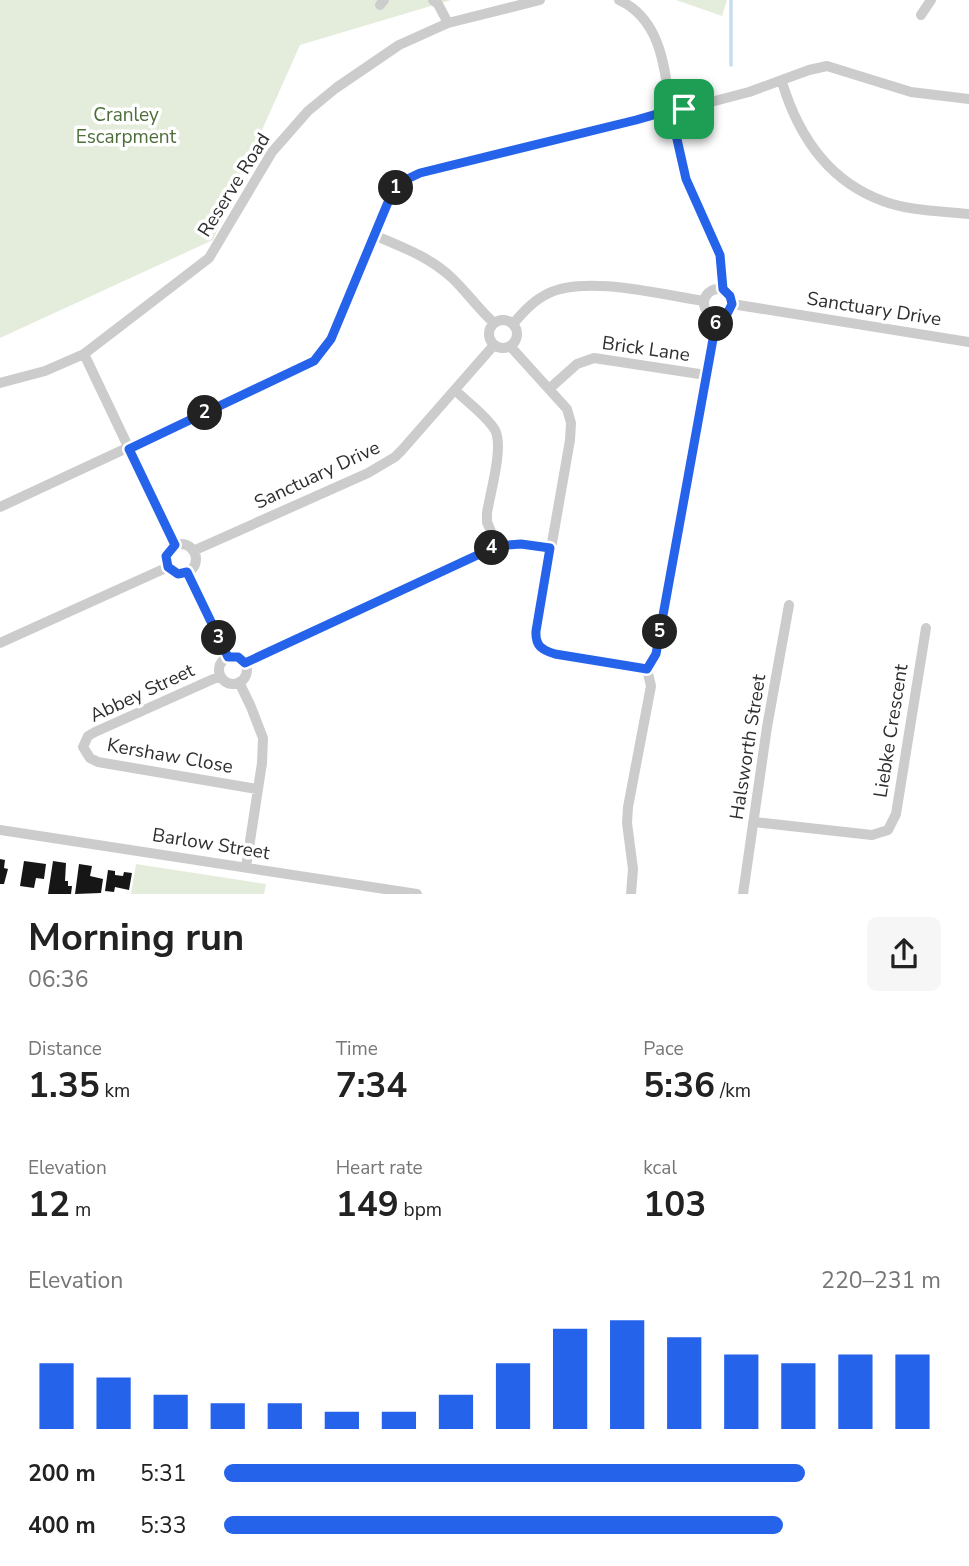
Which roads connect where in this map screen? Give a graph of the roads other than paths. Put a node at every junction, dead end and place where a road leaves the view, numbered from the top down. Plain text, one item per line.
1 (433, 0) edge
2 (540, 0) edge
3 (619, 0) edge
4 (931, 0) edge
5 (921, 15) dead end
6 (448, 23) junction
7 (782, 82) junction
8 (669, 99) junction
9 (969, 99) edge
10 (684, 109) junction
11 (657, 114) junction
12 (674, 126) junction
13 (969, 214) edge
14 (374, 235) junction
15 (723, 289) junction
16 (704, 301) junction
17 (732, 304) junction
18 (717, 317) junction
19 (494, 323) junction
20 (513, 324) junction
21 (969, 342) edge
22 (494, 345) junction
23 (510, 346) junction
24 (84, 354) junction
25 (706, 375) junction
26 (0, 383) edge
27 (549, 389) junction
28 (455, 390) junction
29 (129, 449) junction
30 (0, 507) edge
31 (175, 545) junction
32 (497, 546) junction
33 (550, 548) junction
34 (193, 551) junction
35 (168, 567) junction
36 (187, 572) junction
37 (789, 606) dead end
38 (926, 628) dead end
39 (0, 643) edge
40 (228, 657) junction
41 (245, 663) junction
42 (647, 669) junction
43 (220, 676) junction
44 (239, 682) junction
45 (83, 747) joint
46 (257, 789) junction
47 (754, 822) junction
48 (0, 830) edge
49 (246, 867) junction
50 (417, 894) edge
51 (631, 894) edge
52 (743, 894) edge

1 - 6 street
2 - 6 street, Reserve Road
3 - 8 street
4 - 5 street
6 - 24 street, Reserve Road
7 - 9 street
7 - 10 street
7 - 13 street
8 - 10 street
8 - 11 street
10 - 12 street
11 - 12 street
11 - 14 street
12 - 15 street
14 - 19 street
14 - 29 street
15 - 16 street
15 - 17 street
16 - 18 street
16 - 20 street
17 - 18 street
17 - 21 street, Sanctuary Drive
18 - 25 street
19 - 20 street
19 - 22 street
20 - 23 street
22 - 23 street
22 - 28 street, Sanctuary Drive
23 - 27 street
24 - 26 street, Reserve Road
24 - 29 street
25 - 27 street, Brick Lane
25 - 42 street
27 - 33 street
28 - 32 street
28 - 34 street, Sanctuary Drive
29 - 30 street
29 - 31 street
31 - 34 street
31 - 35 street
32 - 33 street
32 - 41 street
33 - 42 street
34 - 36 street
35 - 36 street
35 - 39 street
36 - 40 street
37 - 47 street, Halsworth Street
38 - 47 street, Liebke Crescent
40 - 41 street
40 - 43 street
41 - 44 street
42 - 51 street
43 - 44 street
43 - 45 street, Abbey Street
44 - 46 street
45 - 46 street, Kershaw Close
46 - 49 street
47 - 52 street, Halsworth Street
48 - 49 street, Barlow Street
49 - 50 street, Barlow Street

